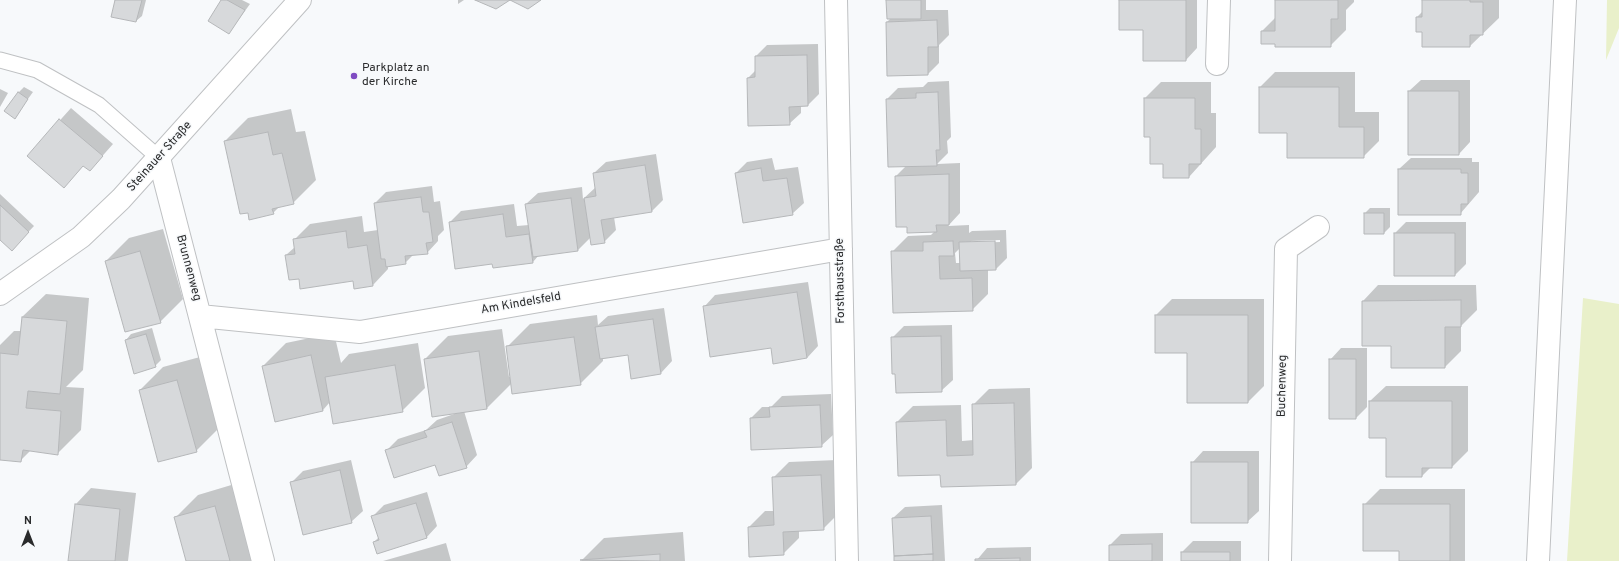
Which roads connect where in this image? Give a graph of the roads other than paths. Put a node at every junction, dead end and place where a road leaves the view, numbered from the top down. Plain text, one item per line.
1 (300, 0) edge
2 (836, 0) edge
3 (1219, 0) edge
4 (1565, 0) edge
5 (0, 60) edge
6 (1217, 64) dead end
7 (159, 158) junction
8 (1318, 227) dead end
9 (841, 249) junction
10 (0, 294) edge
11 (200, 316) junction
12 (263, 561) edge
13 (847, 561) edge
14 (1280, 561) edge
15 (1538, 561) edge

1 - 7 street, Steinauer Straße
2 - 9 street, Forsthausstraße
3 - 6 street
4 - 15 street
5 - 7 lane
7 - 10 street, Steinauer Straße
7 - 11 street, Brunnenweg
8 - 14 street, Buchenweg
9 - 11 street, Am Kindelsfeld
9 - 13 street, Forsthausstraße
11 - 12 street, Brunnenweg

